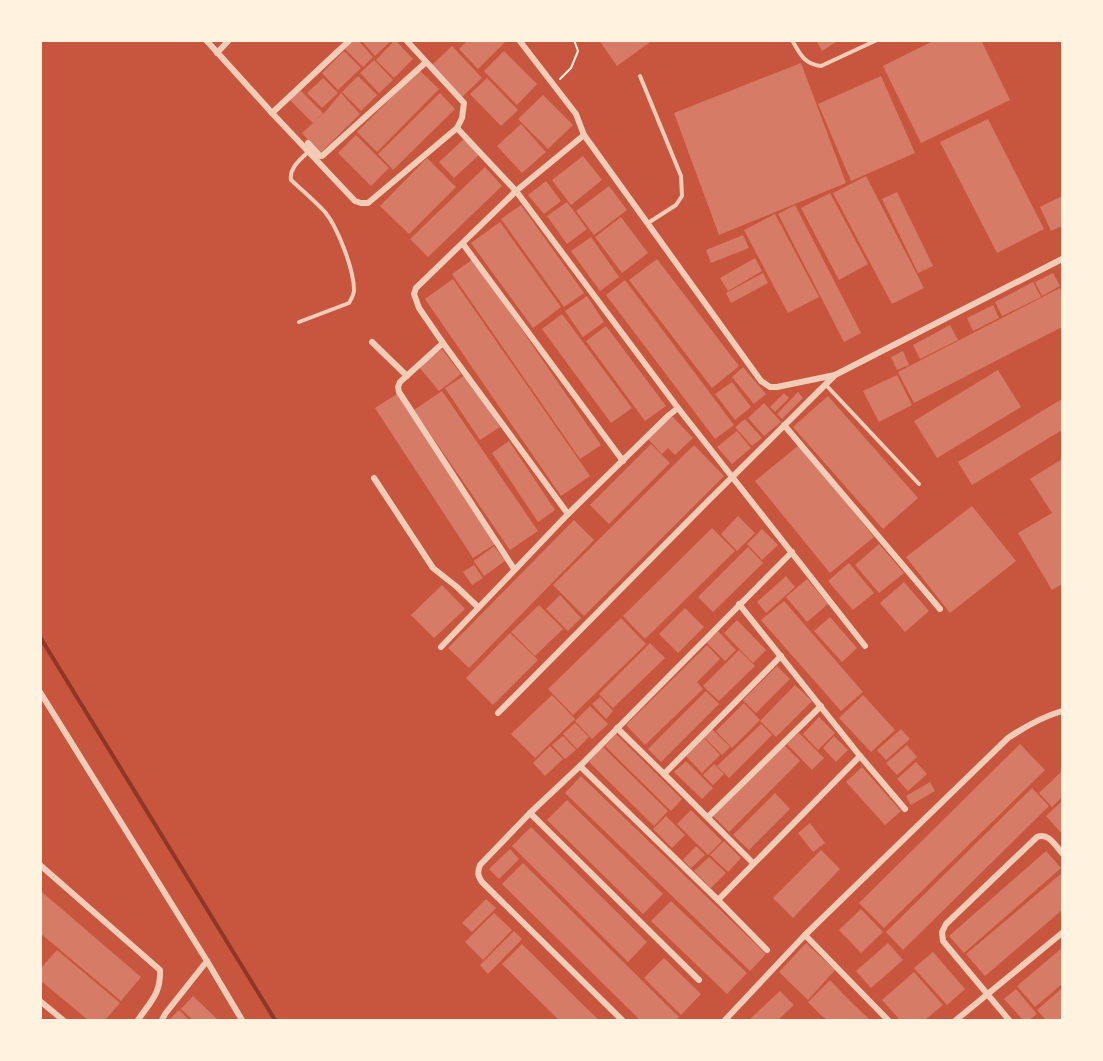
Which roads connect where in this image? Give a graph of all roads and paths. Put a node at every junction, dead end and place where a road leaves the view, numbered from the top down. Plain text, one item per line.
1 (206, 40) edge
2 (230, 40) edge
3 (350, 40) edge
4 (406, 40) edge
5 (519, 40) edge
6 (574, 40) edge
7 (792, 40) edge
8 (877, 40) edge
9 (217, 53) junction
10 (425, 63) junction
11 (640, 76) dead end
12 (554, 86) junction
13 (272, 113) junction
14 (457, 128) junction
15 (584, 135) junction
16 (308, 143) dead end
17 (308, 152) junction
18 (516, 191) junction
19 (648, 222) junction
20 (463, 244) junction
21 (1062, 259) edge
22 (299, 322) dead end
23 (372, 342) dead end
24 (443, 343) junction
25 (835, 375) junction
26 (406, 376) junction
27 (826, 384) junction
28 (678, 408) junction
29 (784, 425) junction
30 (623, 461) junction
31 (732, 477) junction
32 (374, 478) dead end
33 (919, 484) dead end
34 (568, 514) junction
35 (792, 552) junction
36 (514, 569) junction
37 (739, 604) junction
38 (478, 608) junction
39 (940, 609) dead end
40 (865, 646) dead end
41 (441, 647) dead end
42 (781, 656) junction
43 (40, 692) edge
44 (821, 706) junction
45 (1062, 711) edge
46 (498, 713) dead end
47 (617, 728) junction
48 (860, 756) junction
49 (580, 766) junction
50 (664, 774) junction
51 (905, 809) dead end
52 (530, 813) junction
53 (708, 817) junction
54 (1062, 853) edge
55 (753, 863) junction
56 (40, 865) edge
57 (718, 900) junction
58 (1062, 933) edge
59 (805, 935) junction
60 (767, 950) dead end
61 (207, 961) junction
62 (699, 980) dead end
63 (988, 994) junction
64 (40, 1001) edge
65 (63, 1020) edge
66 (138, 1020) edge
67 (162, 1020) edge
68 (242, 1020) edge
69 (622, 1020) edge
70 (725, 1020) edge
71 (888, 1020) edge
72 (956, 1020) edge
73 (1009, 1020) edge

1 - 9 street
2 - 9 street
3 - 13 street
4 - 10 street
5 - 12 street
6 - 12 path
7 - 8 lane
9 - 13 street
10 - 14 street
10 - 16 street
11 - 19 lane
12 - 15 street
13 - 17 street
14 - 17 street
14 - 18 street
15 - 18 street
15 - 19 street
17 - 22 lane
18 - 20 street
18 - 28 street
19 - 25 street
20 - 24 street
20 - 30 street
21 - 25 street
23 - 26 street
24 - 26 street
24 - 34 street
25 - 27 street
26 - 36 street
27 - 29 street
27 - 33 lane
28 - 30 street
28 - 31 street
29 - 31 street
29 - 39 street
30 - 34 street
31 - 35 street
31 - 46 street
32 - 38 street
34 - 36 street
35 - 37 street
35 - 40 street
36 - 38 street
37 - 42 street
37 - 47 street
38 - 41 street
42 - 44 street
42 - 50 street
43 - 61 street
44 - 48 street
44 - 53 street
45 - 59 street
47 - 49 street
47 - 50 street
48 - 51 street
48 - 55 street
49 - 52 street
49 - 57 street
50 - 53 street
52 - 62 street
52 - 69 street
53 - 55 street
54 - 63 street
55 - 57 street
56 - 66 street
57 - 60 street
58 - 63 street
59 - 70 street
59 - 71 street
61 - 67 street
61 - 68 street
63 - 72 street
63 - 73 street
64 - 65 street

